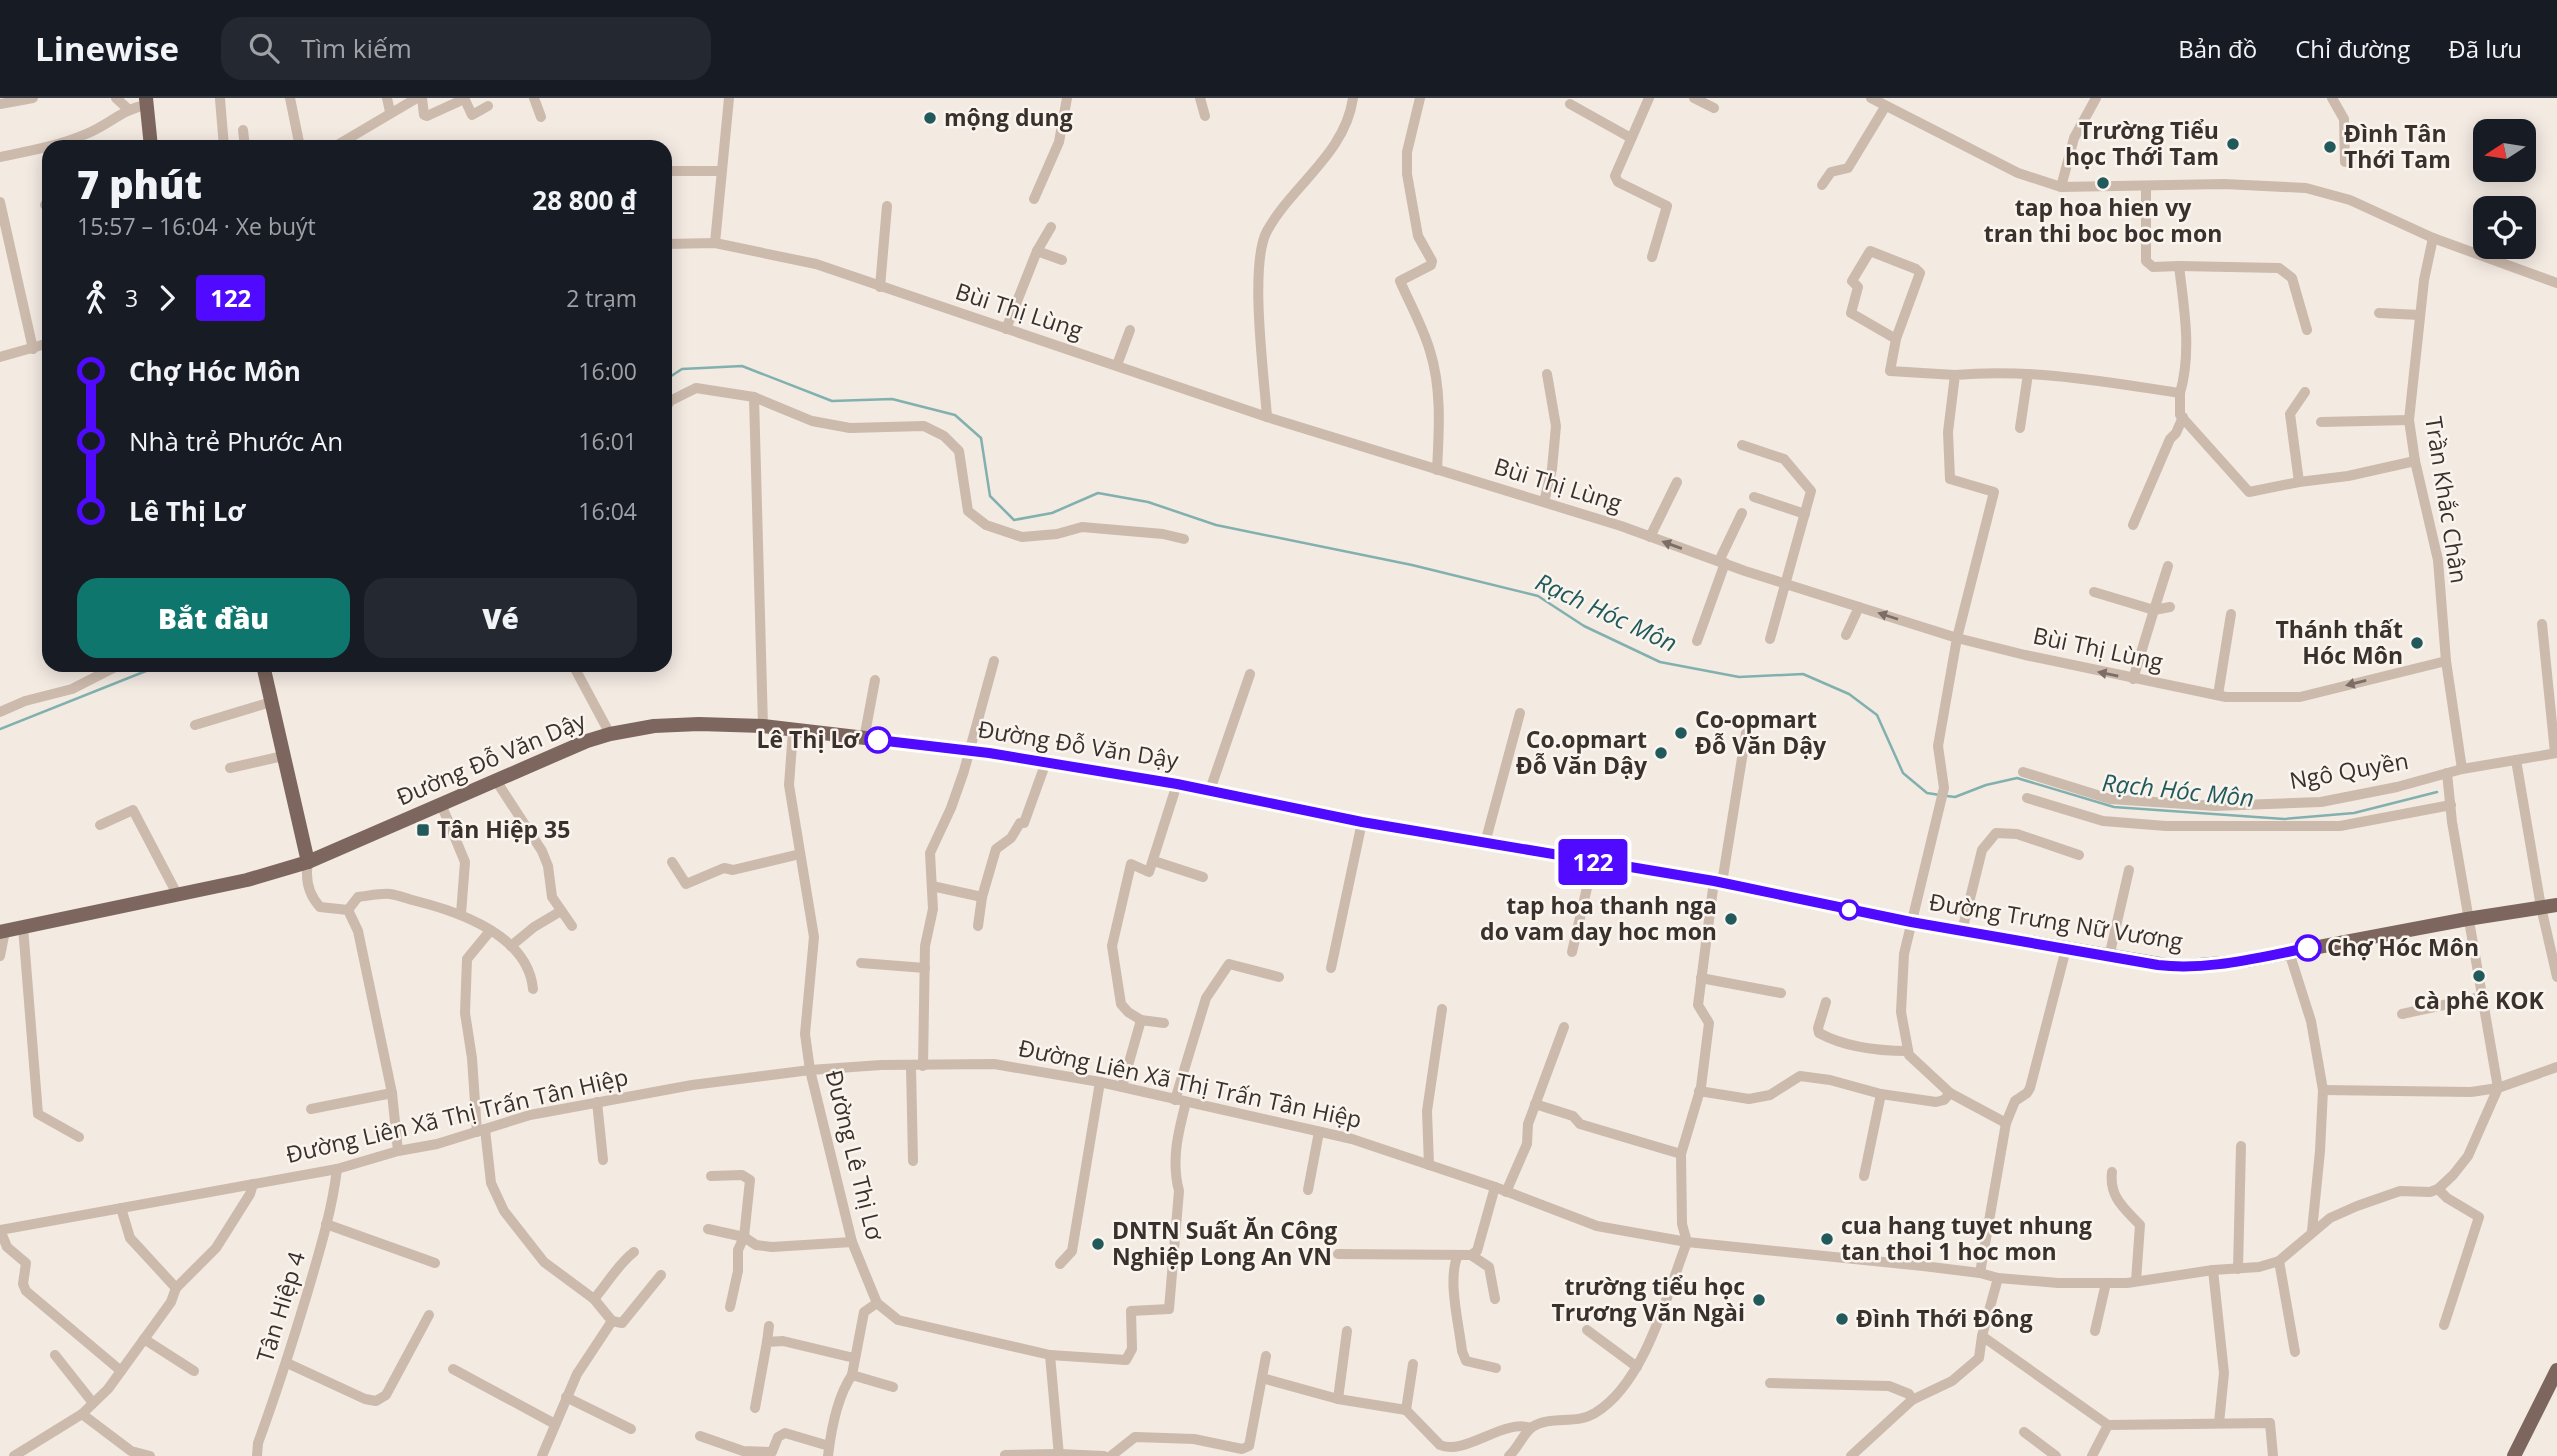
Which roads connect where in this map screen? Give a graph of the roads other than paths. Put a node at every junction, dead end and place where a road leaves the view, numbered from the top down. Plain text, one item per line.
1 (33, 98) edge
2 (116, 98) edge
3 (290, 98) edge
4 (387, 98) edge
5 (417, 98) edge
6 (422, 98) edge
7 (535, 98) edge
8 (729, 98) edge
9 (1067, 98) edge
10 (1200, 98) edge
11 (1353, 98) edge
12 (1420, 98) edge
13 (1649, 98) edge
14 (1694, 98) edge
15 (1871, 98) edge
16 (2096, 98) edge
17 (2332, 98) edge
18 (220, 99) edge
19 (146, 102) edge
20 (0, 104) edge
21 (1570, 104) dead end
22 (488, 106) dead end
23 (1885, 107) junction
24 (1714, 108) dead end
25 (128, 109) junction
26 (390, 112) junction
27 (1205, 116) dead end
28 (541, 117) dead end
29 (243, 131) dead end
30 (1631, 138) junction
31 (69, 140) edge
32 (150, 140) edge
33 (223, 140) edge
34 (245, 140) edge
35 (299, 140) edge
36 (347, 140) edge
37 (42, 148) edge
38 (0, 157) edge
39 (2345, 162) dead end
40 (672, 171) edge
41 (721, 171) junction
42 (1822, 185) dead end
43 (2146, 186) junction
44 (2061, 187) junction
45 (1034, 199) dead end
46 (0, 202) edge
47 (887, 206) dead end
48 (1051, 227) dead end
49 (2433, 238) junction
50 (715, 243) junction
51 (672, 244) edge
52 (1037, 251) junction
53 (1652, 257) dead end
54 (1062, 260) dead end
55 (2179, 266) junction
56 (2557, 283) edge
57 (880, 287) junction
58 (2379, 313) dead end
59 (2420, 316) junction
60 (1006, 328) junction
61 (1130, 330) dead end
62 (2307, 330) dead end
63 (1896, 340) junction
64 (42, 346) edge
65 (33, 349) junction
66 (0, 358) edge
67 (1117, 365) junction
68 (1547, 374) dead end
69 (2028, 374) junction
70 (1955, 375) junction
71 (2305, 392) dead end
72 (2180, 393) junction
73 (754, 397) junction
74 (672, 400) edge
75 (1267, 417) junction
76 (2183, 417) junction
77 (2409, 420) junction
78 (2321, 422) dead end
79 (2020, 428) dead end
80 (1742, 445) dead end
81 (2415, 461) junction
82 (1437, 470) junction
83 (1677, 482) dead end
84 (2299, 482) junction
85 (1754, 497) dead end
86 (1544, 502) junction
87 (1742, 513) dead end
88 (1805, 514) junction
89 (2133, 525) dead end
90 (1650, 537) junction
91 (1184, 539) dead end
92 (1722, 562) junction
93 (2168, 566) dead end
94 (1784, 583) junction
95 (2094, 592) dead end
96 (1859, 607) junction
97 (2170, 607) dead end
98 (2154, 610) junction
99 (2231, 614) dead end
100 (2542, 624) dead end
101 (1846, 635) dead end
102 (1956, 638) junction
103 (1770, 639) dead end
104 (1697, 641) dead end
105 (994, 661) dead end
106 (2446, 661) junction
107 (105, 672) edge
108 (265, 672) edge
109 (577, 672) edge
110 (1250, 674) dead end
111 (2133, 679) junction
112 (875, 680) dead end
113 (2218, 695) junction
114 (271, 702) junction
115 (0, 712) edge
116 (1520, 713) dead end
117 (195, 725) dead end
118 (763, 726) junction
119 (793, 731) junction
120 (1746, 733) dead end
121 (610, 734) junction
122 (864, 738) junction
123 (968, 750) junction
124 (2556, 753) edge
125 (283, 756) junction
126 (2516, 760) junction
127 (1046, 762) junction
128 (230, 768) dead end
129 (2462, 769) junction
130 (2023, 772) dead end
131 (2447, 773) junction
132 (495, 779) junction
133 (1177, 784) junction
134 (1210, 790) junction
135 (2026, 798) dead end
136 (441, 804) junction
137 (2451, 805) junction
138 (1362, 822) junction
139 (100, 825) dead end
140 (1485, 843) junction
141 (800, 854) junction
142 (2079, 855) dead end
143 (1154, 861) junction
144 (308, 862) junction
145 (672, 862) dead end
146 (1593, 862) junction
147 (2129, 870) dead end
148 (1203, 877) dead end
149 (1718, 882) junction
150 (932, 886) junction
151 (177, 894) junction
152 (982, 897) junction
153 (2557, 905) edge
154 (2541, 907) junction
155 (348, 910) junction
156 (561, 911) junction
157 (461, 914) junction
158 (2467, 919) junction
159 (1911, 922) junction
160 (572, 926) dead end
161 (978, 926) dead end
162 (23, 927) junction
163 (490, 931) junction
164 (1962, 931) junction
165 (3, 932) edge
166 (511, 946) junction
167 (2066, 949) junction
168 (1572, 952) dead end
169 (2289, 952) junction
170 (0, 956) edge
171 (2109, 957) junction
172 (861, 963) dead end
173 (925, 968) junction
174 (1331, 968) dead end
175 (1279, 977) dead end
176 (2557, 977) edge
177 (1701, 978) junction
178 (534, 989) dead end
179 (1781, 993) dead end
180 (2482, 998) junction
181 (1826, 1002) dead end
182 (1442, 1009) dead end
183 (2402, 1014) dead end
184 (1141, 1020) junction
185 (1164, 1023) dead end
186 (1563, 1027) dead end
187 (1908, 1052) junction
188 (917, 1066) junction
189 (2557, 1066) edge
190 (810, 1070) junction
191 (1100, 1082) junction
192 (1122, 1087) junction
193 (2498, 1088) junction
194 (2323, 1090) junction
195 (1699, 1091) junction
196 (392, 1093) junction
197 (1950, 1093) junction
198 (1881, 1094) junction
199 (1181, 1101) junction
200 (597, 1102) junction
201 (1535, 1104) junction
202 (311, 1109) dead end
203 (2006, 1123) junction
204 (481, 1130) junction
205 (1319, 1132) junction
206 (79, 1137) dead end
207 (2241, 1146) dead end
208 (398, 1151) junction
209 (1681, 1154) junction
210 (603, 1160) dead end
211 (913, 1161) dead end
212 (1429, 1165) junction
213 (337, 1168) junction
214 (2112, 1172) dead end
215 (711, 1176) dead end
216 (1864, 1176) dead end
217 (253, 1184) junction
218 (1308, 1189) dead end
219 (2438, 1189) junction
220 (1500, 1190) junction
221 (121, 1208) junction
222 (327, 1224) junction
223 (708, 1229) dead end
224 (0, 1230) edge
225 (2312, 1231) junction
226 (744, 1237) junction
227 (1687, 1241) junction
228 (852, 1242) junction
229 (634, 1252) dead end
230 (1339, 1254) dead end
231 (1458, 1255) junction
232 (1471, 1255) junction
233 (2279, 1261) junction
234 (435, 1263) dead end
235 (1060, 1264) dead end
236 (2238, 1269) junction
237 (2213, 1270) junction
238 (1980, 1273) junction
239 (661, 1275) dead end
240 (1998, 1278) junction
241 (2136, 1282) junction
242 (2106, 1283) junction
243 (176, 1287) junction
244 (594, 1299) junction
245 (1495, 1299) dead end
246 (877, 1303) junction
247 (730, 1307) dead end
248 (429, 1315) dead end
249 (612, 1321) junction
250 (2444, 1325) dead end
251 (769, 1326) dead end
252 (1587, 1330) dead end
253 (1347, 1331) dead end
254 (2095, 1331) dead end
255 (1982, 1336) junction
256 (144, 1339) junction
257 (767, 1342) junction
258 (2295, 1352) dead end
259 (55, 1355) dead end
260 (1050, 1355) junction
261 (1266, 1356) dead end
262 (854, 1358) junction
263 (287, 1363) junction
264 (1413, 1364) dead end
265 (1637, 1367) junction
266 (1496, 1368) dead end
267 (453, 1369) dead end
268 (2557, 1370) edge
269 (121, 1371) junction
270 (194, 1371) dead end
271 (852, 1375) junction
272 (1262, 1378) junction
273 (1770, 1383) dead end
274 (893, 1387) dead end
275 (566, 1397) junction
276 (1338, 1399) junction
277 (1912, 1401) junction
278 (93, 1403) junction
279 (755, 1408) dead end
280 (1406, 1410) junction
281 (82, 1414) junction
282 (2218, 1423) junction
283 (555, 1424) junction
284 (2108, 1424) junction
285 (1531, 1428) junction
286 (631, 1429) dead end
287 (2024, 1432) dead end
288 (700, 1436) dead end
289 (1212, 1444) junction
290 (829, 1451) edge
291 (1005, 1455) edge
292 (1059, 1455) edge
293 (14, 1456) edge
294 (150, 1456) edge
295 (257, 1456) edge
296 (542, 1456) edge
297 (1104, 1456) edge
298 (1111, 1456) edge
299 (1210, 1456) edge
300 (1509, 1456) edge
301 (1851, 1456) edge
302 (2056, 1456) edge
303 (2092, 1456) edge
304 (2273, 1456) edge
305 (2515, 1456) edge

1 - 20 street
2 - 25 street
3 - 35 street
4 - 26 street
5 - 26 street
6 - 22 street
7 - 28 street
8 - 41 street
9 - 45 street
10 - 27 street
11 - 75 street
12 - 82 street
13 - 30 street
14 - 24 street
15 - 23 street
16 - 44 street
17 - 39 street
18 - 33 street
19 - 25 street
19 - 32 main road
21 - 30 street
23 - 42 street
23 - 44 street
25 - 31 street
26 - 36 street
29 - 34 street
30 - 53 street
37 - 38 street
40 - 41 street
41 - 50 street
43 - 44 street
43 - 49 street
43 - 55 street
46 - 65 street
47 - 57 street
48 - 52 street
49 - 56 street
49 - 59 street, Trần Khắc Chân
50 - 51 street, Bùi Thị Lùng
50 - 57 street, Bùi Thị Lùng
52 - 54 street
52 - 60 street
55 - 62 street
55 - 72 street
57 - 60 street, Bùi Thị Lùng
58 - 59 street
59 - 77 street, Trần Khắc Chân
60 - 67 street, Bùi Thị Lùng
61 - 67 street
63 - 63 street
63 - 70 street
64 - 65 street
65 - 66 street
67 - 75 street, Bùi Thị Lùng
68 - 86 street
69 - 70 street
69 - 72 street
69 - 79 street
70 - 102 street
71 - 84 street
72 - 76 street
73 - 74 street
73 - 91 street
73 - 118 street
75 - 82 street, Bùi Thị Lùng
76 - 84 street
76 - 89 street
77 - 78 street
77 - 81 street, Trần Khắc Chân
80 - 88 street
81 - 84 street
81 - 106 street, Trần Khắc Chân
82 - 86 street, Bùi Thị Lùng
83 - 90 street
85 - 88 street
86 - 90 street, Bùi Thị Lùng
87 - 92 street
88 - 94 street
92 -> 90 street, Bùi Thị Lùng
92 - 94 street, Bùi Thị Lùng
92 - 104 street
93 - 98 street
94 - 96 street, Bùi Thị Lùng
94 - 103 street
95 - 98 street
96 - 101 street
102 -> 96 street, Bùi Thị Lùng
97 - 98 street
98 - 111 street
99 - 113 street
100 - 124 street
111 -> 102 street, Bùi Thị Lùng
102 - 159 street
105 - 123 street
106 -> 113 street, Bùi Thị Lùng
106 - 129 street, Trần Khắc Chân
107 - 115 street
108 - 114 main road
109 - 121 street
110 - 134 street
111 - 113 street, Bùi Thị Lùng
112 - 122 street
114 - 117 street
114 - 125 main road
116 - 140 street
118 - 119 main road, Đường Đỗ Văn Dậy
118 - 121 main road, Đường Đỗ Văn Dậy
119 - 122 main road, Đường Đỗ Văn Dậy
119 - 141 street, Đường Lê Thị Lơ
120 - 149 street
121 - 132 main road, Đường Đỗ Văn Dậy
122 - 123 main road, Đường Đỗ Văn Dậy
123 - 127 main road, Đường Đỗ Văn Dậy
123 - 150 street
124 - 126 street, Ngô Quyền
125 - 128 street
125 - 144 main road
126 - 129 street, Ngô Quyền
126 - 154 street
127 - 133 main road, Đường Đỗ Văn Dậy
127 - 152 street
129 - 131 street, Ngô Quyền
130 - 131 street, Ngô Quyền
131 - 137 street
132 - 136 main road, Đường Đỗ Văn Dậy
132 - 156 street
133 - 134 main road, Đường Đỗ Văn Dậy
133 - 143 street
134 - 138 main road, Đường Đỗ Văn Dậy
135 - 137 street, Ngô Quyền
136 - 144 main road, Đường Đỗ Văn Dậy
136 - 157 street
137 - 158 street
138 - 140 main road, Đường Đỗ Văn Dậy
138 - 174 street
139 - 151 street
140 - 146 main road, Đường Đỗ Văn Dậy
141 - 145 street
141 - 190 street, Đường Lê Thị Lơ
142 - 164 street
143 - 148 street
143 - 184 street
144 - 151 main road, Đường Đỗ Văn Dậy
144 - 155 street
146 - 149 main road, Đường Đỗ Văn Dậy
146 - 168 street
147 - 171 street
149 - 159 main road, Đường Trưng Nữ Vương
149 - 177 street
150 - 152 street
150 - 173 street
151 - 162 main road, Đường Đỗ Văn Dậy
152 - 161 street
153 - 154 main road, Đường Trưng Nữ Vương
154 - 158 main road, Đường Trưng Nữ Vương
154 - 176 street
155 - 157 street
155 - 196 street
156 - 160 street
156 - 166 street
157 - 163 street
158 - 169 main road, Đường Trưng Nữ Vương
158 - 180 street
159 - 164 main road, Đường Trưng Nữ Vương
159 - 187 street
162 - 165 main road, Đường Đỗ Văn Dậy
162 - 206 street
163 - 166 street
163 - 204 street
164 - 167 main road, Đường Trưng Nữ Vương
165 - 170 street
166 - 178 street
167 - 171 main road, Đường Trưng Nữ Vương
167 - 203 street
169 - 171 main road, Đường Trưng Nữ Vương
169 - 194 street
172 - 173 street
173 - 188 street
175 - 199 street
177 - 179 street
177 - 195 street
180 - 183 street
180 - 193 street
181 - 187 street
182 - 212 street
184 - 185 street
184 - 192 street
186 - 201 street
187 - 197 street
188 - 190 street, Đường Liên Xã Thị Trấn Tân Hiệp
188 - 191 street, Đường Liên Xã Thị Trấn Tân Hiệp
188 - 211 street
189 - 193 street
190 - 200 street, Đường Liên Xã Thị Trấn Tân Hiệp
190 - 228 street, Đường Lê Thị Lơ
191 - 192 street, Đường Liên Xã Thị Trấn Tân Hiệp
191 - 235 street
192 - 199 street, Đường Liên Xã Thị Trấn Tân Hiệp
193 - 194 street
193 - 219 street
194 - 225 street
195 - 198 street
195 - 209 street
196 - 202 street
196 - 208 street
197 - 198 street
197 - 203 street
198 - 216 street
199 - 205 street, Đường Liên Xã Thị Trấn Tân Hiệp
199 - 260 street
200 - 204 street, Đường Liên Xã Thị Trấn Tân Hiệp
200 - 210 street
201 - 209 street
201 - 220 street
203 - 238 street
204 - 208 street, Đường Liên Xã Thị Trấn Tân Hiệp
204 - 244 street
205 - 212 street, Đường Liên Xã Thị Trấn Tân Hiệp
205 - 218 street
207 - 236 street
208 - 213 street, Đường Liên Xã Thị Trấn Tân Hiệp
209 - 227 street
212 - 220 street, Đường Liên Xã Thị Trấn Tân Hiệp
213 - 217 street, Đường Liên Xã Thị Trấn Tân Hiệp
213 - 222 street, Tân Hiệp 4
214 - 241 street
215 - 226 street
217 - 221 street, Đường Liên Xã Thị Trấn Tân Hiệp
217 - 243 street
219 - 225 street
219 - 250 street
220 - 227 street, Đường Liên Xã Thị Trấn Tân Hiệp
220 - 232 street
221 - 224 street, Đường Liên Xã Thị Trấn Tân Hiệp
221 - 243 street
222 - 234 street
222 - 263 street, Tân Hiệp 4
223 - 226 street
224 - 269 street
225 - 233 street
226 - 228 street
226 - 247 street
227 - 238 street, Đường Liên Xã Thị Trấn Tân Hiệp
227 - 265 street
228 - 246 street, Đường Lê Thị Lơ
229 - 244 street
230 - 231 street
231 - 232 street
231 - 266 street
232 - 245 street
233 - 236 street, Đường Liên Xã Thị Trấn Tân Hiệp
233 - 258 street
236 - 237 street, Đường Liên Xã Thị Trấn Tân Hiệp
237 - 241 street, Đường Liên Xã Thị Trấn Tân Hiệp
237 - 282 street
238 - 240 street, Đường Liên Xã Thị Trấn Tân Hiệp
239 - 249 street
240 - 242 street, Đường Liên Xã Thị Trấn Tân Hiệp
240 - 255 street
241 - 242 street, Đường Liên Xã Thị Trấn Tân Hiệp
242 - 254 street
243 - 256 street
244 - 249 street
246 - 260 street
246 - 262 street
248 - 263 street
249 - 275 street
251 - 257 street
252 - 265 street
253 - 276 street
255 - 277 street
255 - 284 street
256 - 269 street
256 - 270 street
257 - 262 street
257 - 279 street
259 - 278 street
260 - 292 street
261 - 272 street
262 - 271 street
263 - 295 street, Tân Hiệp 4
264 - 280 street
265 - 285 street
267 - 283 street
268 - 305 main road
269 - 278 street
271 - 274 street
271 - 290 street
272 - 276 street
272 - 289 street
273 - 277 street
275 - 283 street
275 - 286 street
276 - 280 street
277 - 301 street
278 - 281 street
280 - 285 street
281 - 293 street
281 - 294 street
282 - 284 street
282 - 304 street
283 - 296 street
284 - 303 street
285 - 300 street
287 - 302 street
288 - 290 street
289 - 298 street
289 - 299 street
291 - 292 street
292 - 297 street

